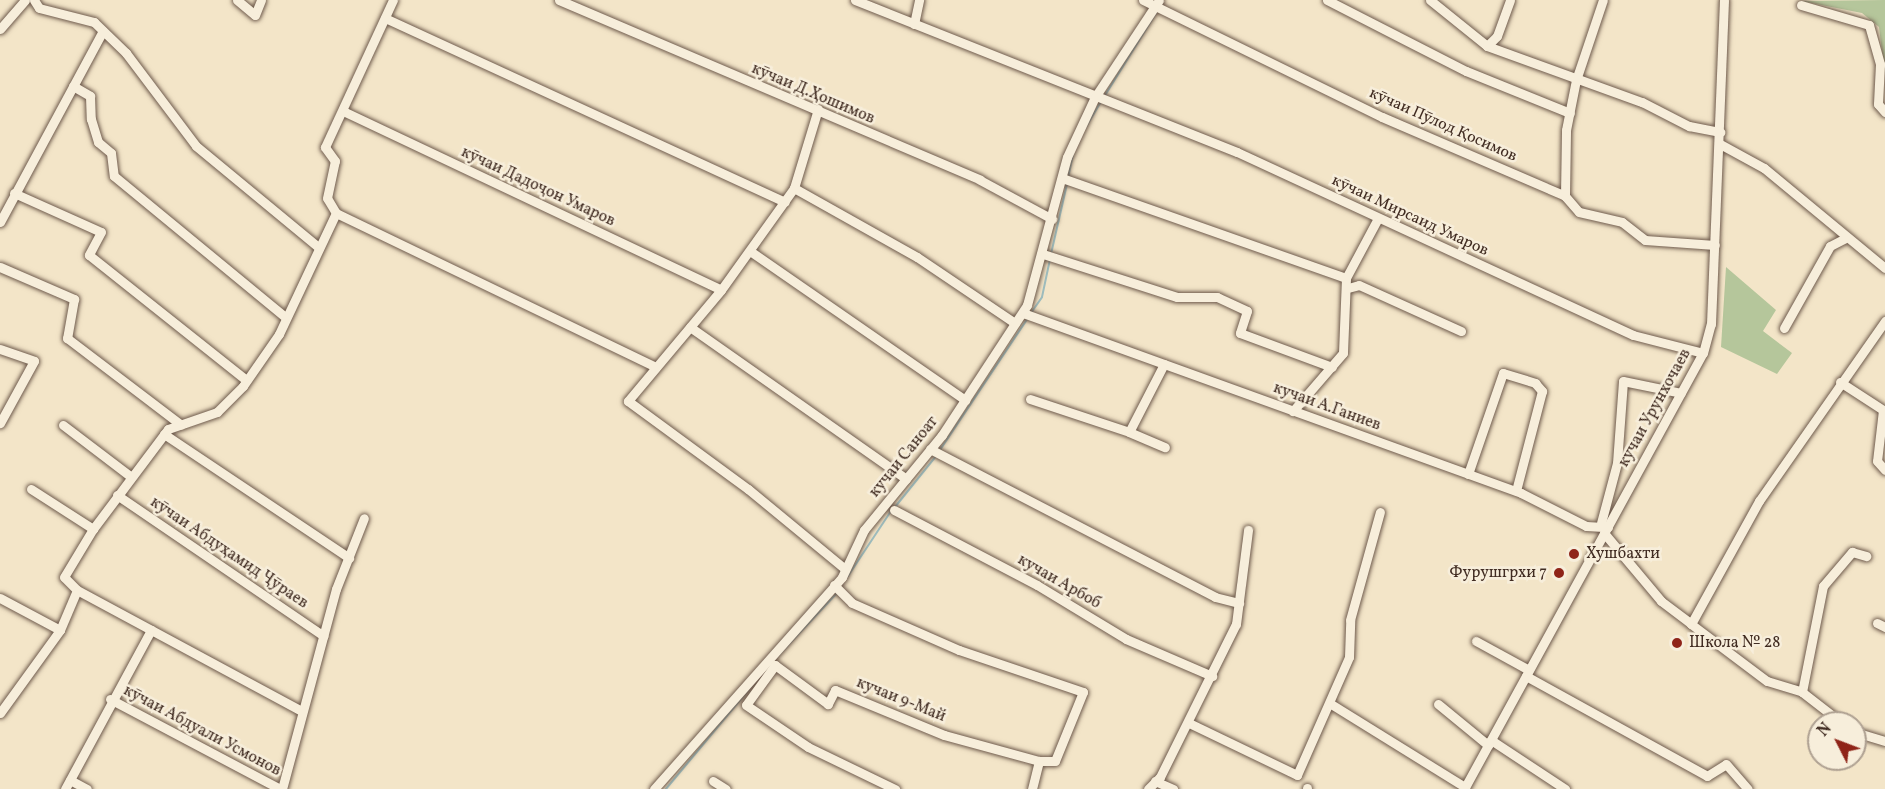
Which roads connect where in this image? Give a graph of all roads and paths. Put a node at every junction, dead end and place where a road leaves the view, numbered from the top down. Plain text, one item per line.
1 (25, 0) edge
2 (34, 0) edge
3 (237, 0) edge
4 (261, 0) edge
5 (393, 0) edge
6 (559, 0) edge
7 (855, 0) edge
8 (919, 0) edge
9 (1143, 0) edge
10 (1326, 0) edge
11 (1430, 0) edge
12 (1510, 0) edge
13 (1603, 0) edge
14 (1724, 0) edge
15 (1801, 5) dead end
16 (1158, 6) edge
17 (385, 18) junction
18 (914, 24) junction
19 (0, 29) edge
20 (103, 31) junction
21 (1487, 46) junction
22 (1575, 80) junction
23 (73, 86) junction
24 (1100, 99) junction
25 (818, 108) junction
26 (343, 111) junction
27 (1885, 112) edge
28 (1570, 113) junction
29 (1720, 132) junction
30 (1720, 144) junction
31 (1066, 179) junction
32 (794, 188) junction
33 (14, 193) junction
34 (1565, 196) junction
35 (785, 202) junction
36 (336, 213) junction
37 (1378, 218) junction
38 (1052, 219) junction
39 (0, 222) edge
40 (1846, 238) junction
41 (1715, 245) junction
42 (317, 246) junction
43 (750, 251) junction
44 (1048, 256) junction
45 (0, 267) edge
46 (1885, 268) edge
47 (1347, 283) junction
48 (721, 290) junction
49 (1027, 314) junction
50 (286, 318) junction
51 (1885, 321) edge
52 (1015, 323) junction
53 (690, 327) junction
54 (1784, 328) dead end
55 (1461, 331) dead end
56 (0, 349) edge
57 (1703, 353) junction
58 (1164, 364) junction
59 (656, 367) junction
60 (1332, 367) junction
61 (246, 381) junction
62 (1840, 382) junction
63 (1682, 393) junction
64 (1030, 399) dead end
65 (964, 400) junction
66 (1293, 411) junction
67 (0, 423) edge
68 (63, 425) dead end
69 (181, 425) junction
70 (1129, 432) junction
71 (164, 434) junction
72 (1165, 447) dead end
73 (935, 452) junction
74 (1885, 470) edge
75 (1468, 474) junction
76 (130, 476) junction
77 (906, 479) junction
78 (32, 489) dead end
79 (1516, 491) junction
80 (117, 495) junction
81 (894, 510) dead end
82 (1380, 512) dead end
83 (364, 518) dead end
84 (1604, 528) junction
85 (93, 529) junction
86 (1248, 530) dead end
87 (1866, 556) dead end
88 (349, 558) junction
89 (845, 569) junction
90 (837, 589) junction
91 (78, 590) junction
92 (0, 598) edge
93 (1239, 603) junction
94 (1691, 624) junction
95 (60, 630) junction
96 (151, 630) junction
97 (324, 636) junction
98 (1476, 641) dead end
99 (1528, 673) junction
100 (1212, 676) junction
101 (1802, 692) junction
102 (110, 699) junction
103 (1331, 704) junction
104 (1438, 704) dead end
105 (300, 710) junction
106 (1827, 711) edge
107 (0, 713) edge
108 (1189, 723) junction
109 (1867, 736) edge
110 (1885, 741) edge
111 (1490, 743) junction
112 (1039, 761) junction
113 (713, 781) dead end
114 (1155, 781) junction
115 (67, 784) edge
116 (1465, 788) edge
117 (87, 789) edge
118 (281, 789) edge
119 (654, 789) edge
120 (726, 789) edge
121 (896, 789) edge
122 (1032, 789) edge
123 (1148, 789) edge
124 (1173, 789) edge
125 (1565, 789) edge
126 (1748, 789) edge

1 - 19 street
2 - 20 street
3 - 4 street
5 - 17 street
6 - 25 street, кӯчаи Д.Ҳошимов
7 - 18 street, кӯчаи Мирсаид Умаров
8 - 18 street
9 - 16 street, кӯчаи Пӯлод Қосимов
10 - 28 street
11 - 21 street
12 - 21 street
13 - 22 street
14 - 29 street, кучаи Урунхочаев
15 - 27 street
16 - 24 street, кучаи Саноат
16 - 34 street, кӯчаи Пӯлод Қосимов
17 - 26 street
17 - 35 street
18 - 24 street, кӯчаи Мирсаид Умаров
20 - 23 street
20 - 42 street
21 - 22 street
22 - 28 street
22 - 29 street
23 - 33 street
23 - 50 street
24 - 31 street, кучаи Саноат
24 - 37 street, кӯчаи Мирсаид Умаров
25 - 32 street
25 - 38 street, кӯчаи Д.Ҳошимов
26 - 36 street
26 - 48 street, кӯчаи Дадоҷон Умаров
28 - 34 street
29 - 30 street, кучаи Урунхочаев
30 - 40 street
30 - 41 street, кучаи Урунхочаев
31 - 38 street, кучаи Саноат
31 - 47 street
32 - 35 street
32 - 52 street
33 - 39 street
33 - 61 street
34 - 41 street, кӯчаи Пӯлод Қосимов
35 - 43 street
36 - 42 street
36 - 59 street
37 - 47 street
37 - 57 street, кӯчаи Мирсаид Умаров
38 - 44 street, кучаи Саноат
40 - 46 street
40 - 54 street
41 - 57 street, кучаи Урунхочаев
42 - 50 street
43 - 48 street
43 - 65 street
44 - 49 street, кучаи Саноат
44 - 60 street
45 - 69 street
47 - 55 street
47 - 60 street
48 - 53 street
49 - 52 street, кучаи Саноат
49 - 58 street, кучаи А.Ганиев
50 - 61 street
51 - 62 street
52 - 65 street, кучаи Саноат
53 - 59 street
53 - 77 street
56 - 67 street
57 - 63 street, кучаи Урунхочаев
58 - 66 street, кучаи А.Ганиев
58 - 70 street
59 - 89 street
60 - 66 street
61 - 69 street
62 - 74 street
62 - 94 street
63 - 84 street, кучаи Урунхочаев
63 - 84 street
64 - 70 street
65 - 73 street, кучаи Саноат
66 - 75 street, кучаи А.Ганиев
68 - 76 street
69 - 71 street
70 - 72 street
71 - 76 street
71 - 88 street
73 - 77 street, кучаи Саноат
73 - 93 street
75 - 79 street, кучаи А.Ганиев
75 - 79 street
76 - 80 street
77 - 89 street, кучаи Саноат
78 - 85 street
79 - 84 street, кучаи А.Ганиев
80 - 85 street
80 - 97 street, кӯчаи Абдуҳамид Ҷӯраев
81 - 100 street, кучаи Арбоб
82 - 103 street
83 - 88 street
84 - 94 street
84 - 99 street, кучаи Урунхочаев
85 - 91 street
86 - 93 street
87 - 101 street
88 - 97 street
89 - 90 street, кучаи Саноат
90 - 112 street
90 - 119 street, кучаи Саноат
91 - 95 street
91 - 96 street
92 - 95 street
93 - 100 street
94 - 101 street
95 - 107 street
96 - 102 street, кӯчаи Абдуали Усмонов
96 - 105 street
97 - 105 street
98 - 99 street
99 - 111 street, кучаи Урунхочаев
99 - 126 street
100 - 108 street
101 - 106 street
102 - 115 street, кӯчаи Абдуали Усмонов
102 - 118 street, кӯчаи Абдуали Усмонов
103 - 108 street
103 - 116 street
104 - 111 street
105 - 118 street
108 - 114 street
109 - 110 street
111 - 116 street, кучаи Урунхочаев
111 - 125 street
112 - 121 street, кучаи 9-Май
112 - 122 street
113 - 120 street
114 - 123 street
114 - 124 street
115 - 117 street, кӯчаи Абдуали Усмонов

